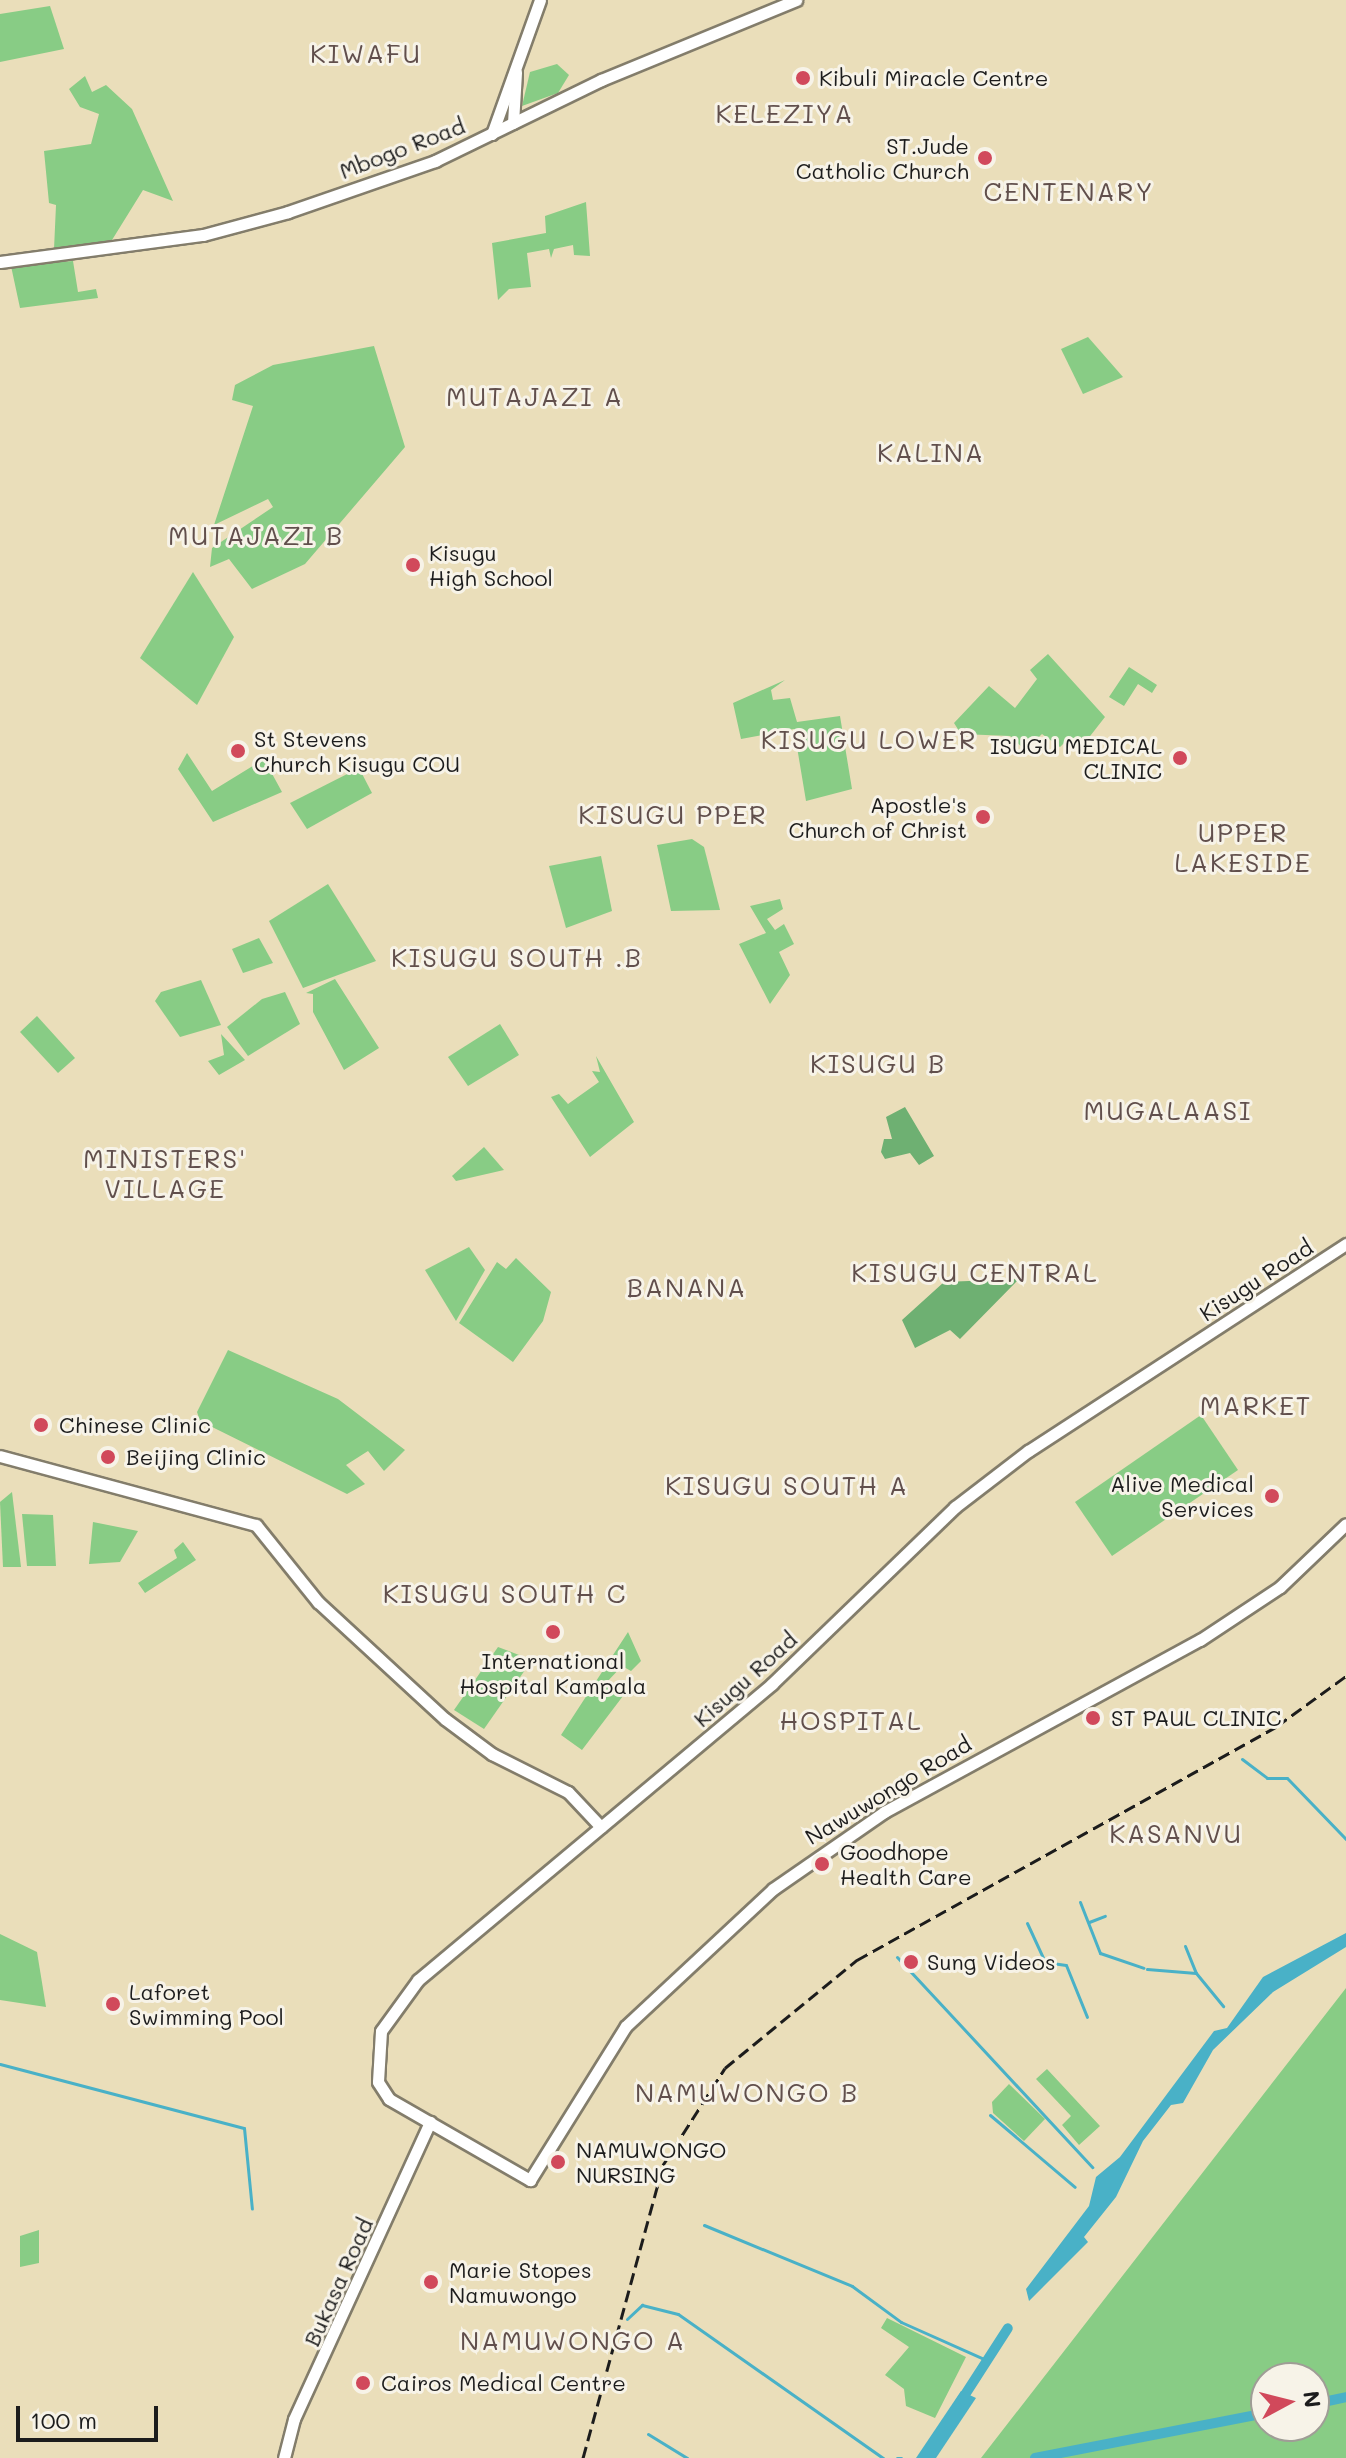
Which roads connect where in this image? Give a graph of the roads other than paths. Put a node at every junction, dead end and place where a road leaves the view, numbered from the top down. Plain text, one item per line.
1 (540, 0) edge
2 (796, 0) edge
3 (516, 72) junction
4 (513, 123) junction
5 (492, 134) junction
6 (0, 262) edge
7 (1346, 1244) edge
8 (0, 1456) edge
9 (1346, 1524) edge
10 (601, 1827) junction
11 (430, 2122) junction
12 (530, 2180) joint
13 (284, 2458) edge

1 - 3 street
2 - 4 street, Mbogo Road
3 - 4 street
3 - 5 street
4 - 5 street, Mbogo Road
5 - 6 street, Mbogo Road
7 - 10 street, Kisugu Road
8 - 10 street
9 - 12 street, Nawuwongo Road
10 - 11 street, Kisugu Road
11 - 12 street, Kisugu Road
11 - 13 street, Bukasa Road

